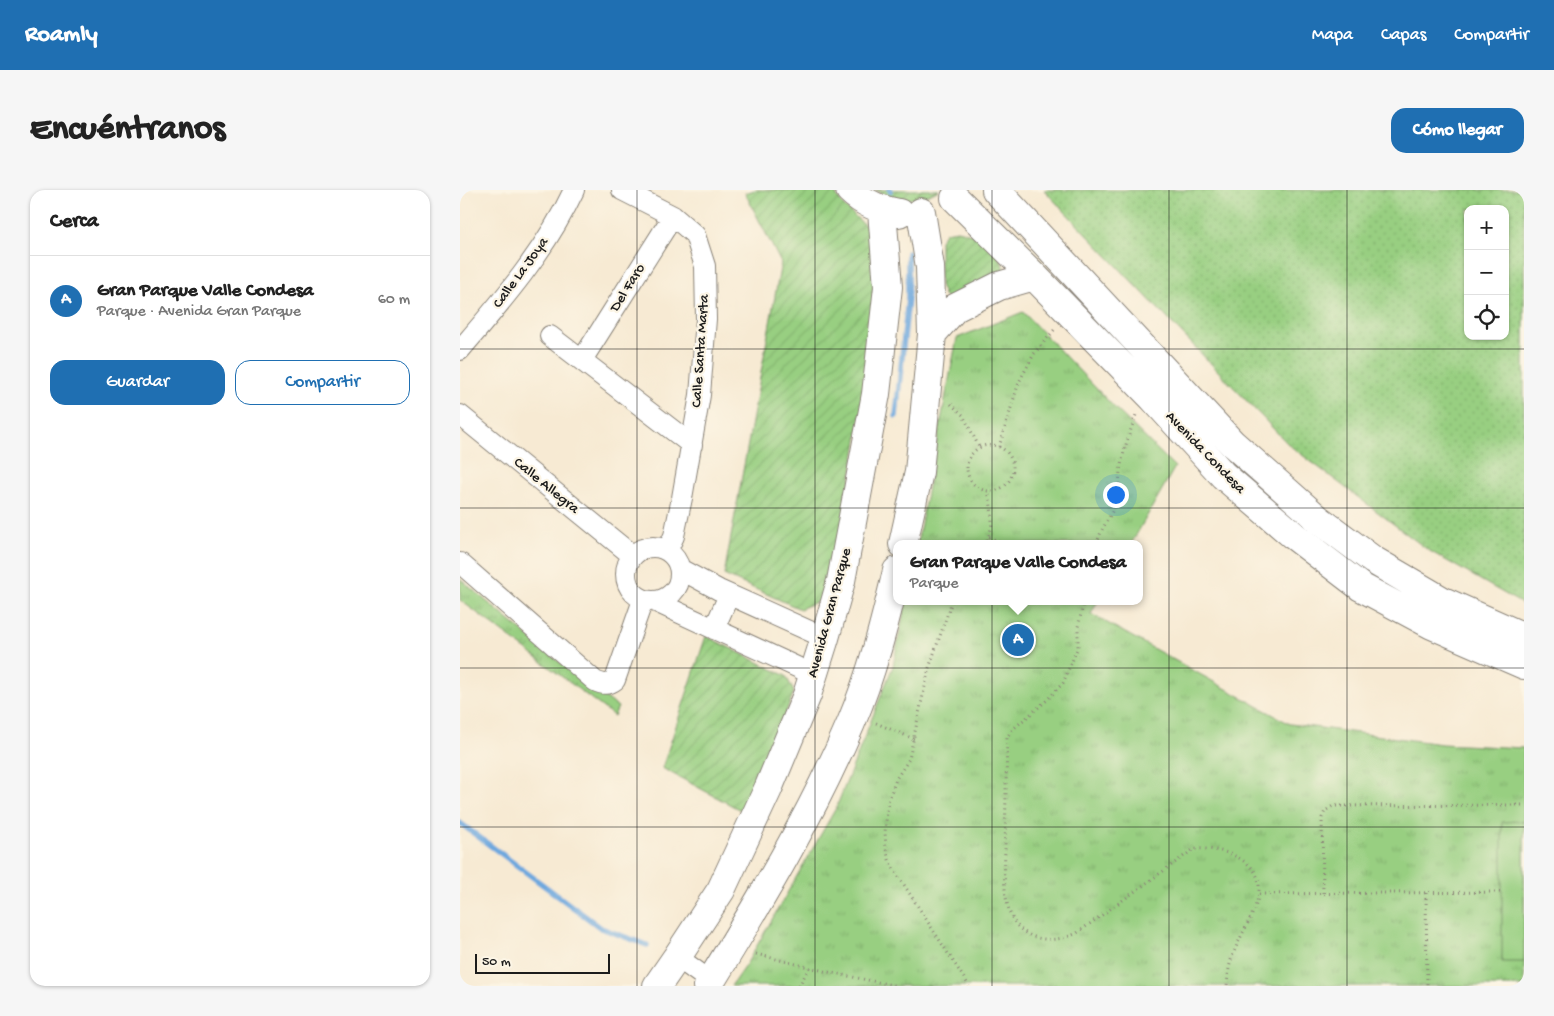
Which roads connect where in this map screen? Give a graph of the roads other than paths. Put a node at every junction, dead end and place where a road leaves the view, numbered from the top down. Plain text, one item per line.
1 (574, 190) edge
2 (622, 190) edge
3 (850, 190) edge
4 (996, 190) edge
5 (959, 194) edge
6 (882, 211) junction
7 (921, 212) junction
8 (673, 216) junction
9 (1034, 276) junction
10 (932, 334) junction
11 (550, 336) dead end
12 (460, 350) edge
13 (582, 360) junction
14 (460, 415) edge
15 (692, 445) junction
16 (904, 540) edge
17 (667, 551) junction
18 (633, 556) junction
19 (460, 564) edge
20 (680, 569) junction
21 (893, 588) edge
22 (729, 594) junction
23 (650, 601) junction
24 (714, 628) junction
25 (1524, 636) edge
26 (825, 638) junction
27 (1524, 665) edge
28 (814, 675) junction
29 (678, 958) junction
30 (709, 984) edge
31 (657, 986) edge

1 - 12 street, Calle La Joya
2 - 8 street, Calle Santa Marta
3 - 6 street
4 - 25 street, Avenida Condesa
5 - 7 street
5 - 9 street, Avenida Condesa
6 - 7 street
6 - 26 street, Avenida Gran Parque
7 - 10 street
8 - 13 street, Del Faro
8 - 15 street, Calle Santa Marta
9 - 10 street
9 - 27 street, Avenida Condesa
10 - 16 street
11 - 13 street
13 - 15 street
14 - 18 street, Calle Allegra
15 - 17 street, Calle Santa Marta
17 - 18 street
17 - 20 street
18 - 23 street
19 - 23 street
20 - 22 street
20 - 23 street
21 - 30 street
22 - 24 street
22 - 26 street
23 - 24 street
24 - 28 street
26 - 28 street, Avenida Gran Parque
28 - 29 street, Avenida Gran Parque
29 - 30 street
29 - 31 street, Avenida Gran Parque

